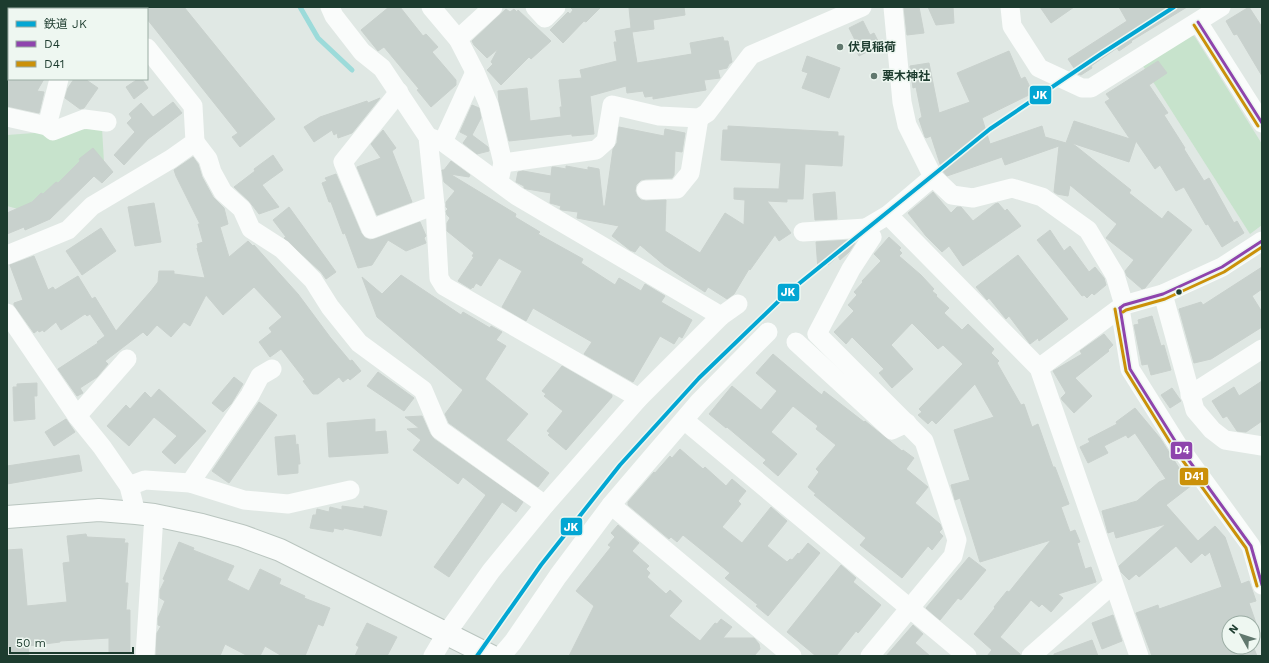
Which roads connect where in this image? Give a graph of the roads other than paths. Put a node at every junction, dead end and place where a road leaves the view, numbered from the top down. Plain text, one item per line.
1 (330, 7) edge
2 (431, 7) edge
3 (493, 7) edge
4 (535, 7) edge
5 (556, 7) edge
6 (862, 7) edge
7 (893, 7) edge
8 (1010, 7) edge
9 (1220, 7) edge
10 (1198, 22) junction
11 (458, 39) junction
12 (148, 49) edge
13 (475, 72) junction
14 (59, 80) edge
15 (399, 92) junction
16 (7, 117) edge
17 (699, 118) junction
18 (108, 122) dead end
19 (1262, 122) edge
20 (47, 126) junction
21 (436, 140) junction
22 (195, 142) junction
23 (504, 163) junction
24 (933, 176) junction
25 (498, 183) junction
26 (646, 190) dead end
27 (435, 205) junction
28 (888, 215) junction
29 (866, 228) junction
30 (803, 232) dead end
31 (1262, 241) edge
32 (7, 255) edge
33 (851, 269) junction
34 (828, 286) dead end
35 (1163, 294) junction
36 (738, 304) dead end
37 (1122, 306) junction
38 (7, 313) edge
39 (721, 316) junction
40 (768, 332) dead end
41 (796, 342) dead end
42 (1262, 349) edge
43 (127, 359) dead end
44 (1039, 368) junction
45 (272, 369) dead end
46 (1190, 395) junction
47 (639, 398) junction
48 (77, 416) junction
49 (684, 420) junction
50 (907, 423) junction
51 (1262, 446) edge
52 (190, 483) junction
53 (130, 486) junction
54 (350, 490) dead end
55 (611, 505) junction
56 (544, 506) junction
57 (145, 514) junction
58 (7, 517) edge
59 (1113, 584) junction
60 (1262, 585) edge
61 (909, 608) junction
62 (450, 636) junction
63 (144, 656) edge
64 (433, 656) edge
65 (491, 656) edge
66 (501, 656) edge
67 (792, 656) edge
68 (870, 656) edge
69 (967, 656) edge
70 (1031, 656) edge
71 (1139, 656) edge

1 - 15 street
2 - 11 street
3 - 11 street
4 - 5 street
6 - 17 street
7 - 24 street
8 - 10 street
9 - 10 street
10 - 19 street
11 - 13 street
12 - 22 street
13 - 21 street
13 - 23 street
14 - 20 street
15 - 21 street
15 - 27 street
16 - 20 street
17 - 23 street
17 - 26 street
18 - 20 street
21 - 25 street
21 - 27 street
22 - 32 street
22 - 56 street
23 - 25 street
24 - 28 street
24 - 37 street
25 - 39 street
27 - 47 street
28 - 29 street
28 - 44 street
29 - 30 street
29 - 33 street
31 - 35 street
33 - 34 street
33 - 50 street
35 - 37 street
35 - 46 street
36 - 39 street
37 - 44 street
37 - 60 street
38 - 48 street
39 - 47 street
40 - 49 street
41 - 50 street
42 - 46 street
43 - 48 street
44 - 59 street
45 - 52 street
46 - 51 street
47 - 56 street
48 - 53 street
49 - 55 street
49 - 61 street
50 - 61 street
52 - 53 street
52 - 54 street
53 - 57 street
55 - 66 street
55 - 67 street
56 - 62 street
57 - 58 street
57 - 62 street
57 - 63 street
59 - 70 street
59 - 71 street
61 - 68 street
61 - 69 street
62 - 64 street
62 - 65 street

